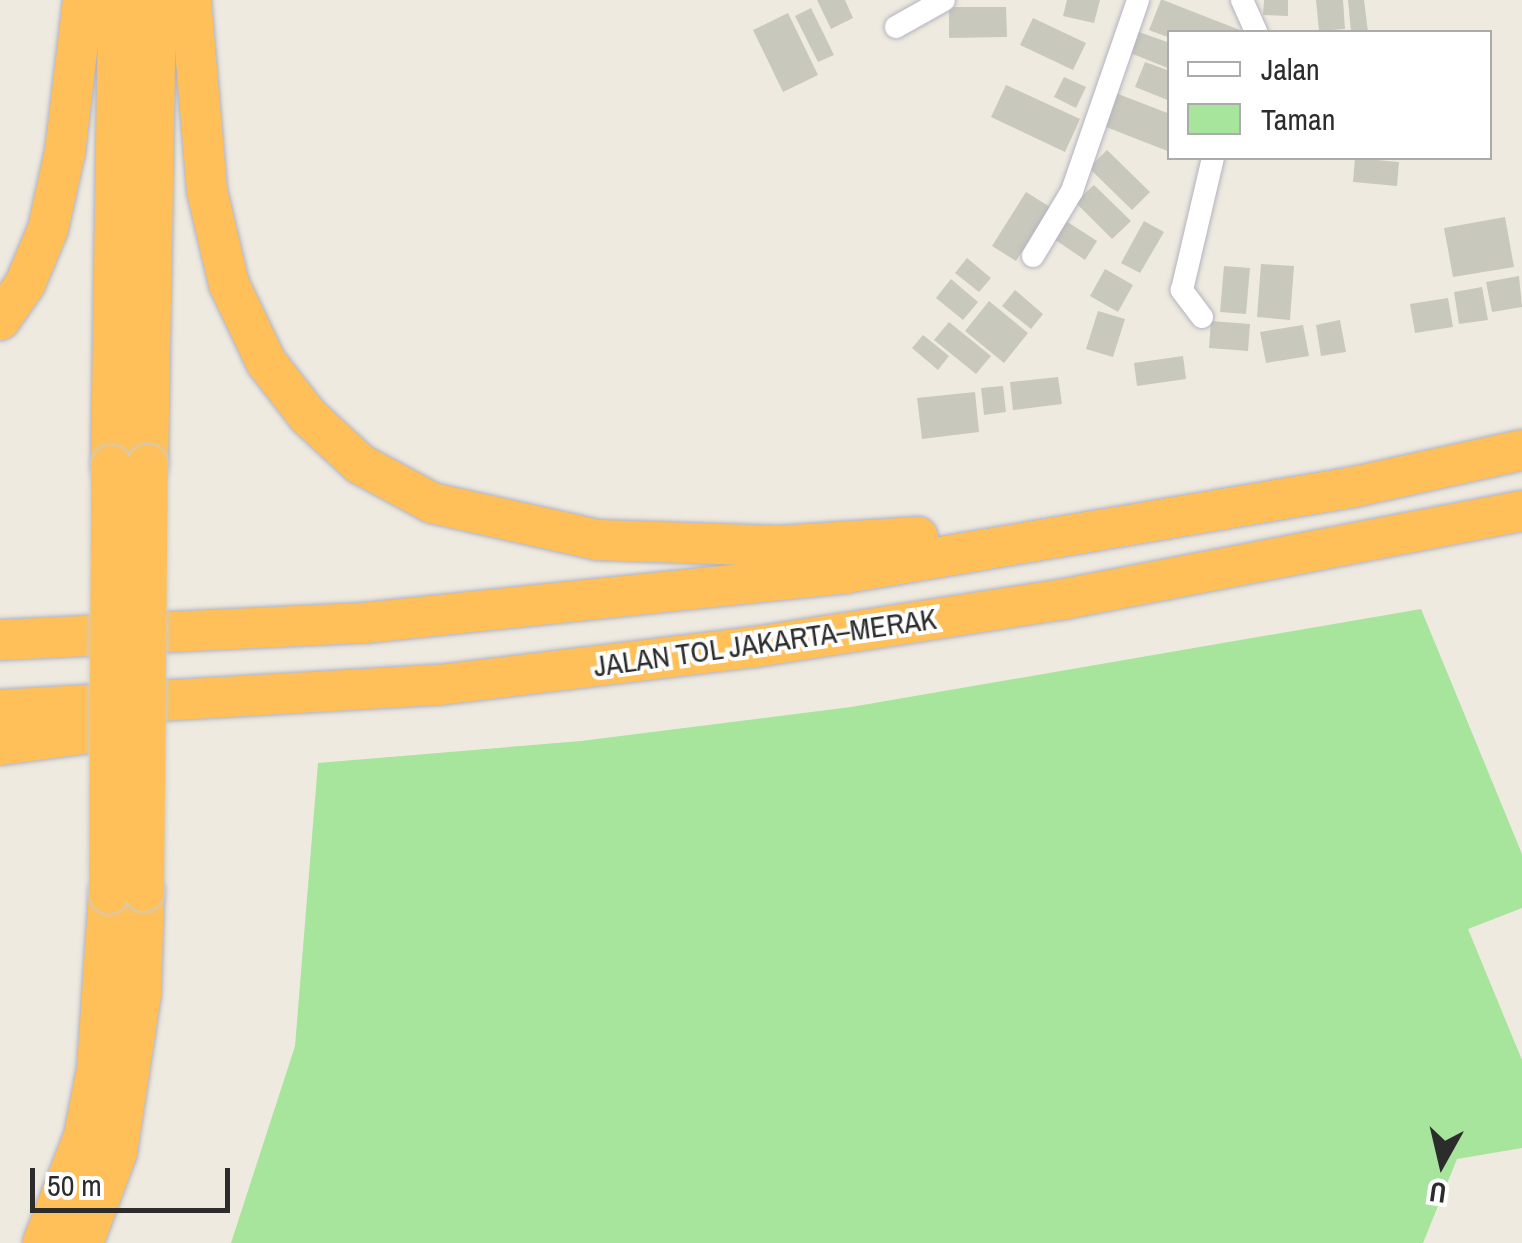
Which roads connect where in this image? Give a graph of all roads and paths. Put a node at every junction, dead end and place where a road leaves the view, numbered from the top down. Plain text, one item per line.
1 (83, 0) edge
2 (118, 0) edge
3 (156, 0) edge
4 (191, 0) edge
5 (944, 0) edge
6 (1138, 0) edge
7 (1242, 0) edge
8 (896, 27) dead end
9 (1255, 30) edge
10 (1214, 160) edge
11 (1033, 256) dead end
12 (1202, 317) dead end
13 (0, 320) edge
14 (1522, 450) edge
15 (130, 466) junction
16 (1354, 487) junction
17 (1522, 512) edge
18 (0, 640) edge
19 (439, 685) junction
20 (0, 710) edge
21 (0, 744) edge
22 (126, 892) junction
23 (43, 1243) edge
24 (83, 1243) edge

1 - 13 highway
2 - 15 highway
3 - 15 highway
4 - 16 highway
5 - 8 street
6 - 11 street
7 - 9 street
10 - 12 street
14 - 16 highway, JALAN TOL JAKARTA–MERAK
15 - 22 highway, bridge
16 - 18 highway, JALAN TOL JAKARTA–MERAK
17 - 19 highway, JALAN TOL JAKARTA–MERAK
19 - 20 highway, JALAN TOL JAKARTA–MERAK
19 - 21 highway
22 - 23 highway
22 - 24 highway

